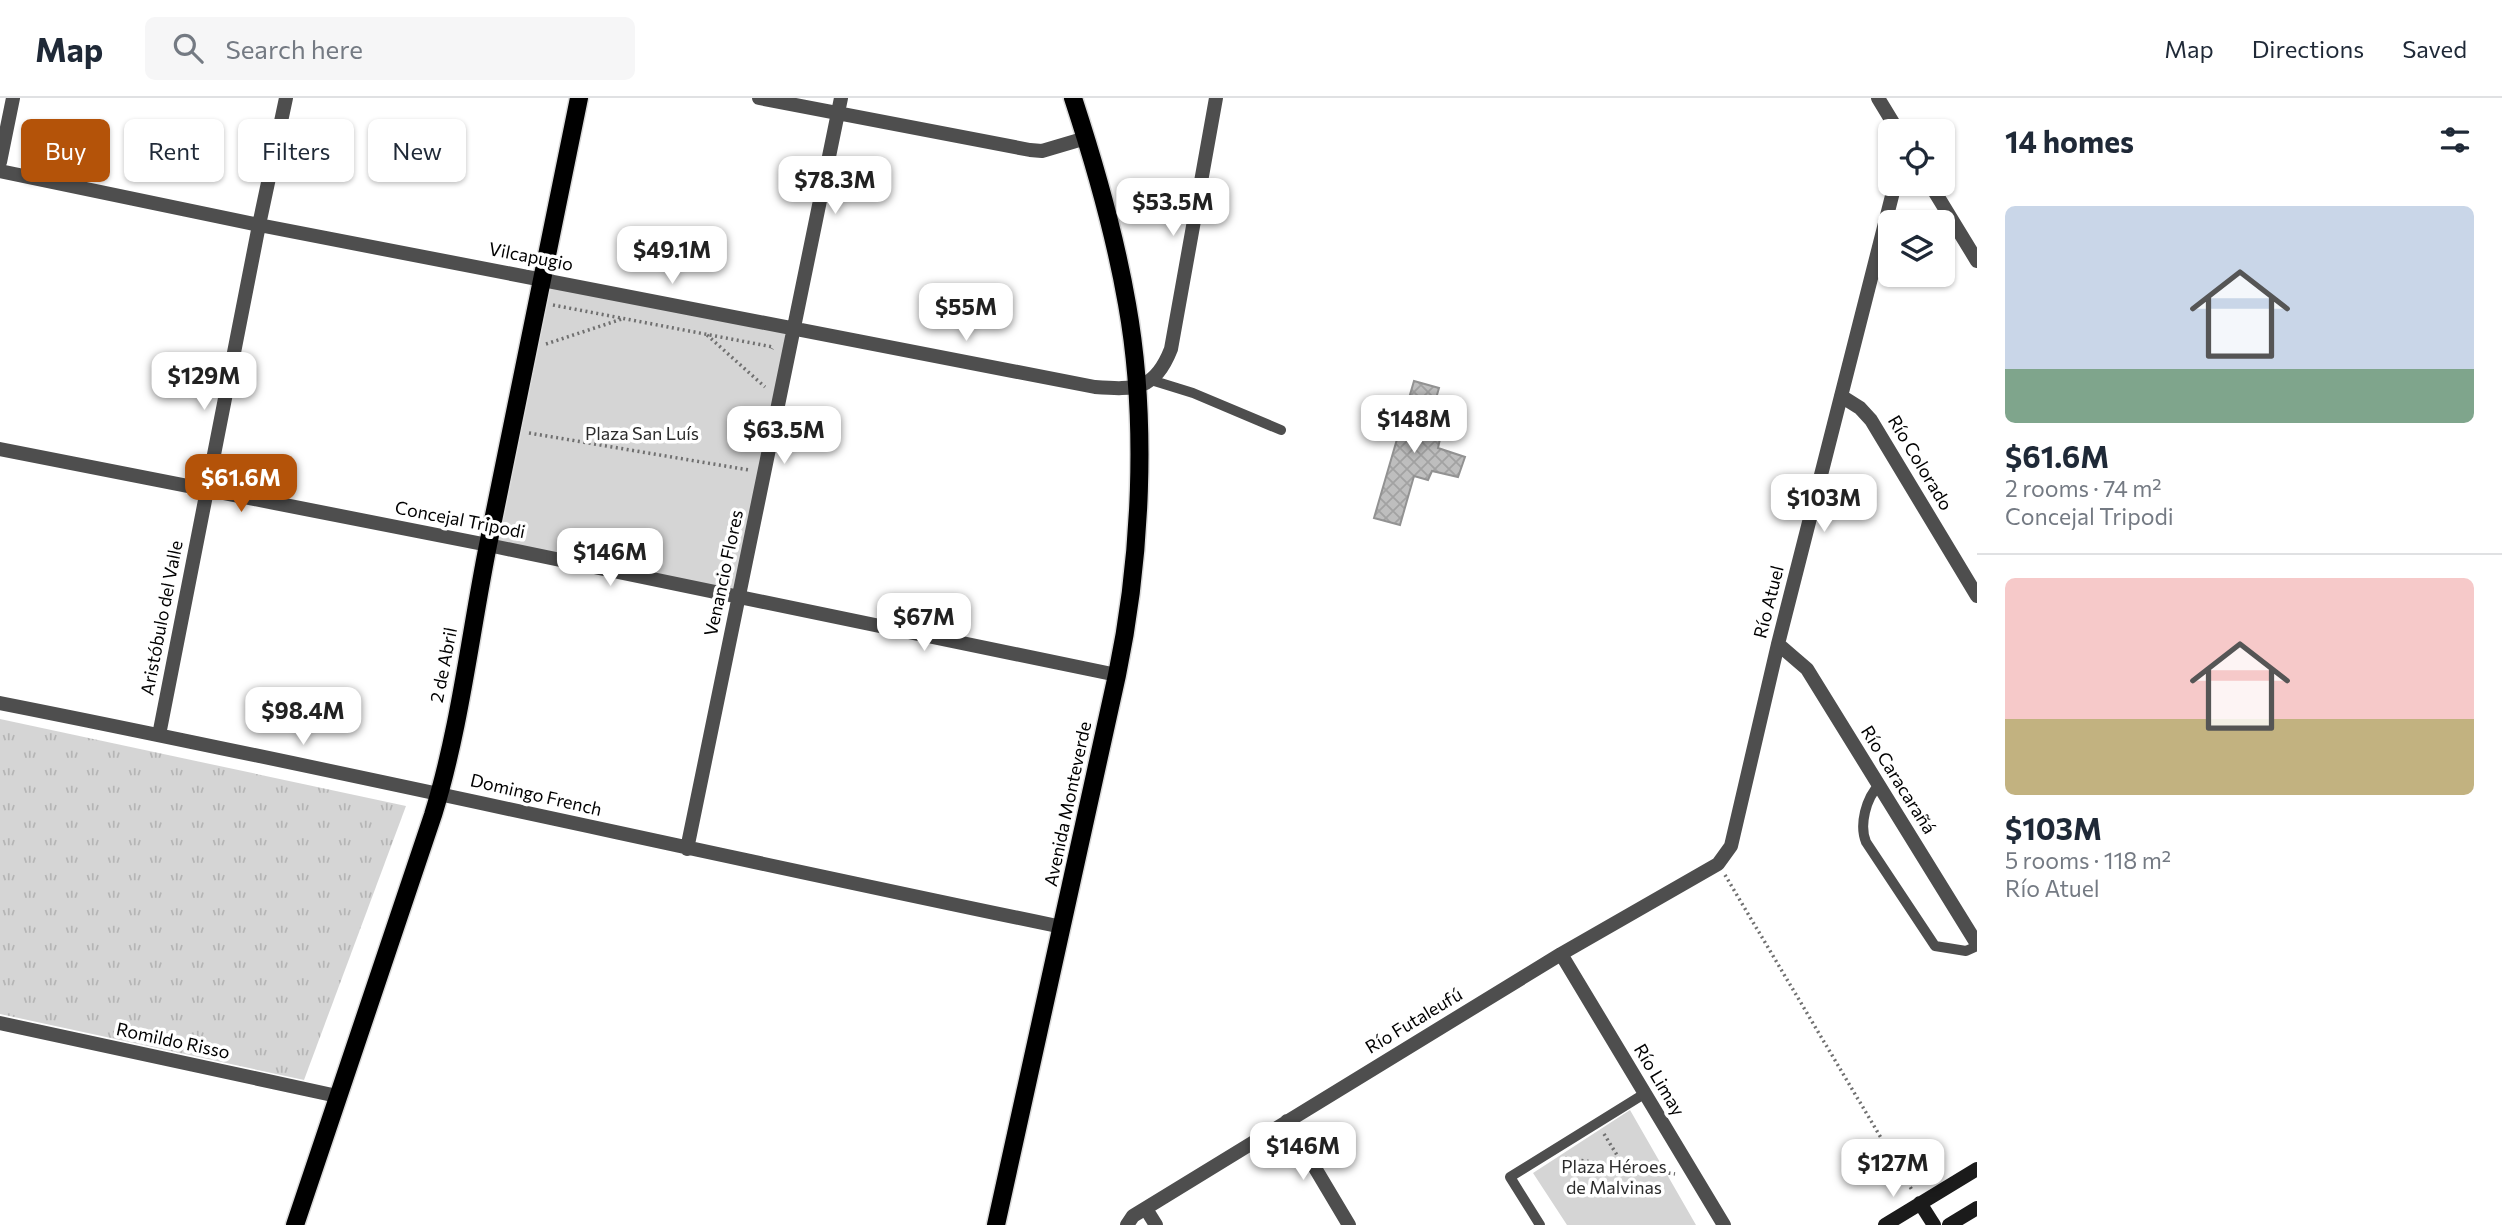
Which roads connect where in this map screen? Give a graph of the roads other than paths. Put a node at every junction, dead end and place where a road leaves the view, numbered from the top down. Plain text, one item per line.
1 (13, 98) edge
2 (286, 98) edge
3 (579, 98) edge
4 (759, 98) edge
5 (841, 98) edge
6 (1073, 98) edge
7 (1216, 98) edge
8 (1882, 99) edge
9 (838, 114) junction
10 (1892, 119) edge
11 (1087, 138) junction
12 (0, 162) edge
13 (0, 172) edge
14 (1892, 196) edge
15 (1937, 196) edge
16 (259, 225) junction
17 (1977, 261) edge
18 (543, 279) junction
19 (794, 327) junction
20 (1144, 384) junction
21 (1841, 396) junction
22 (1281, 430) dead end
23 (0, 449) edge
24 (207, 490) junction
25 (488, 544) junction
26 (1977, 596) edge
27 (738, 597) junction
28 (1778, 644) junction
29 (1118, 675) junction
30 (0, 703) edge
31 (159, 735) junction
32 (1879, 785) junction
33 (440, 793) junction
34 (687, 849) junction
35 (1718, 864) joint
36 (1062, 927) junction
37 (1977, 945) edge
38 (1561, 954) junction
39 (0, 1023) edge
40 (1644, 1094) junction
41 (337, 1096) junction
42 (1287, 1121) junction
43 (1977, 1169) edge
44 (1920, 1203) junction
45 (1977, 1208) edge
46 (1136, 1217) edge
47 (295, 1225) edge
48 (996, 1225) edge
49 (1156, 1225) edge
50 (1349, 1225) edge
51 (1540, 1225) edge
52 (1724, 1225) edge
53 (1885, 1225) edge
54 (1934, 1225) edge
55 (1949, 1225) edge

1 - 12 street
2 - 16 street, Aristóbulo del Valle
3 - 18 main road, 2 de Abril
4 - 9 street
5 - 9 street, Venancio Flores
6 - 11 main road, Avenida Monteverde
7 - 20 street
8 - 10 street
9 - 11 street
9 - 19 street, Venancio Flores
11 - 20 main road, Avenida Monteverde
13 - 16 street, Vilcapugio
14 - 21 street, Río Atuel
15 - 17 street
16 - 18 street, Vilcapugio
16 - 24 street, Aristóbulo del Valle
18 - 19 street, Vilcapugio
18 - 25 main road, 2 de Abril
19 - 20 street, Vilcapugio
19 - 27 street, Venancio Flores
20 - 22 lane
20 - 29 main road, Avenida Monteverde
21 - 26 street, Río Colorado
21 - 28 street, Río Atuel
23 - 24 street, Concejal Tripodi
24 - 25 street, Concejal Tripodi
24 - 31 street, Aristóbulo del Valle
25 - 27 street, Concejal Tripodi
25 - 33 main road, 2 de Abril
27 - 29 street, Concejal Tripodi
27 - 34 street, Venancio Flores
28 - 32 street, Río Caracarañá
28 - 35 street, Río Atuel
29 - 36 main road, Avenida Monteverde
30 - 31 street, Domingo French
31 - 33 street, Domingo French
32 - 37 street, Río Caracarañá
32 - 37 lane
33 - 34 street, Domingo French
33 - 41 main road, 2 de Abril
34 - 36 street, Domingo French
35 - 38 street, Río Futaleufú
36 - 48 main road, Avenida Monteverde
38 - 40 street, Río Limay
38 - 42 street, Río Futaleufú
39 - 41 street, Romildo Risso
40 - 51 lane
40 - 52 street, Río Limay
41 - 47 main road, 2 de Abril
42 - 46 street, Río Futaleufú
42 - 50 street
43 - 44 main road
44 - 53 main road
44 - 54 main road
45 - 55 main road
46 - 49 street

